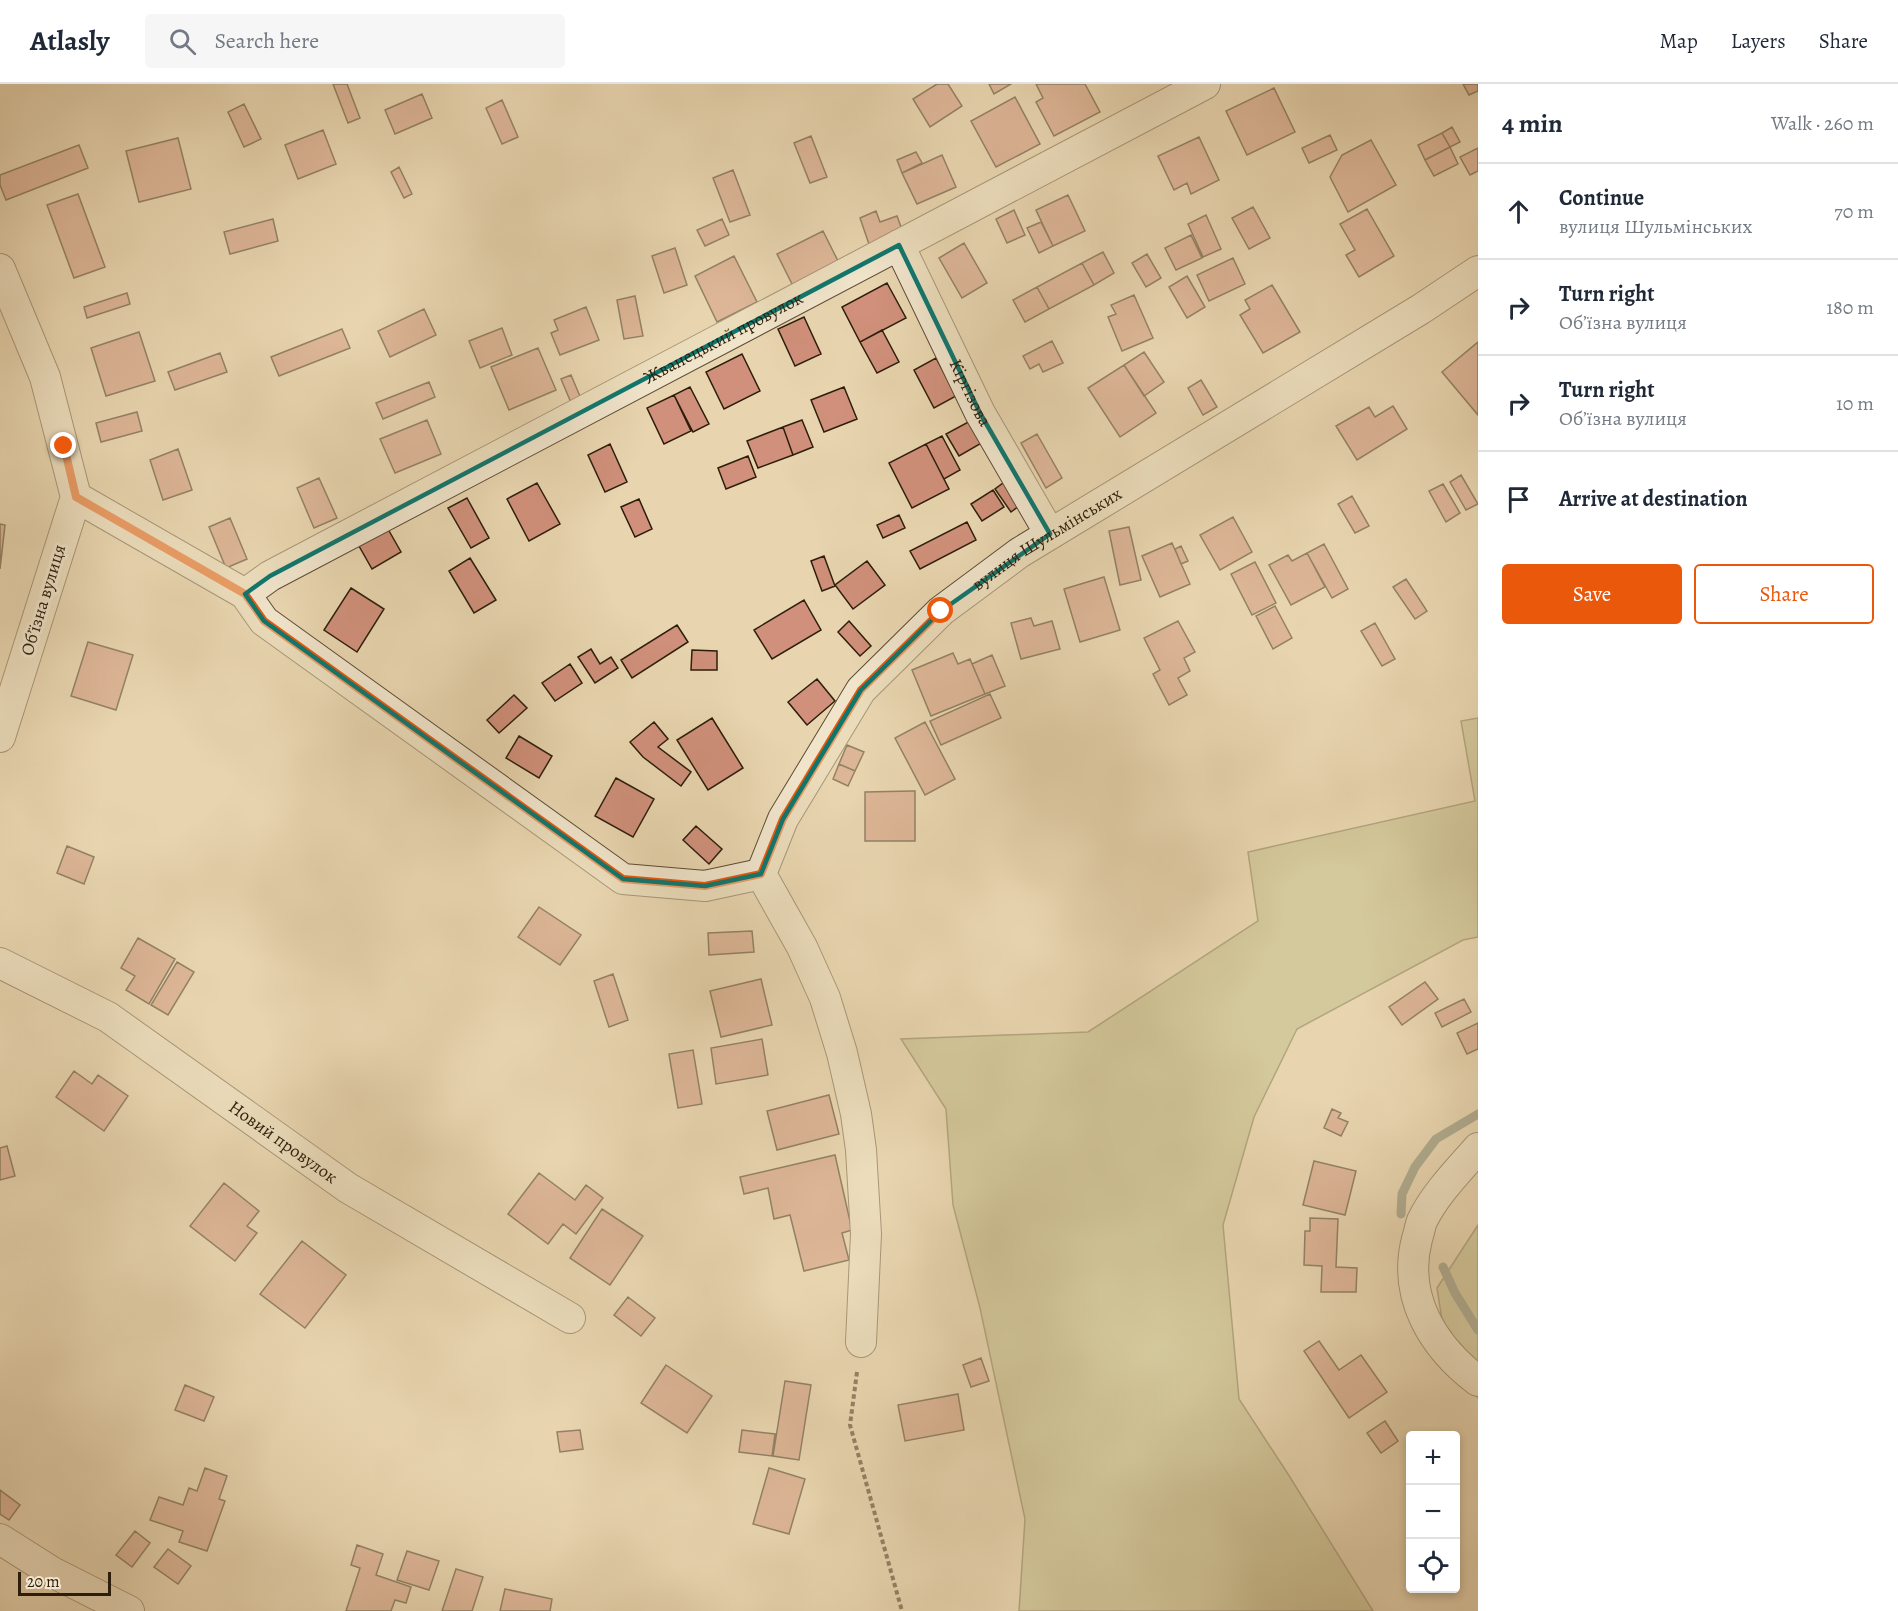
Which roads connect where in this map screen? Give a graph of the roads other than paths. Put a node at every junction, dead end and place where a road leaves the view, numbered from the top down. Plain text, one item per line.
1 (1205, 84) edge
2 (899, 245) junction
3 (0, 270) edge
4 (1478, 271) edge
5 (76, 497) junction
6 (1050, 534) junction
7 (245, 594) junction
8 (0, 737) edge
9 (761, 874) junction
10 (0, 963) edge
11 (1478, 1148) edge
12 (570, 1317) dead end
13 (861, 1342) road end
14 (1478, 1382) edge
15 (0, 1539) edge
16 (129, 1611) edge

1 - 2 street, Жванецький провулок
2 - 6 street, Кіргізова
2 - 7 street, Жванецький провулок
3 - 5 street
4 - 6 street, вулиця Шульмінських
5 - 7 street
5 - 8 street, Обʼїзна вулиця
6 - 9 street, вулиця Шульмінських
7 - 9 street
9 - 13 street
10 - 12 street, Новий провулок
11 - 14 street
15 - 16 street

